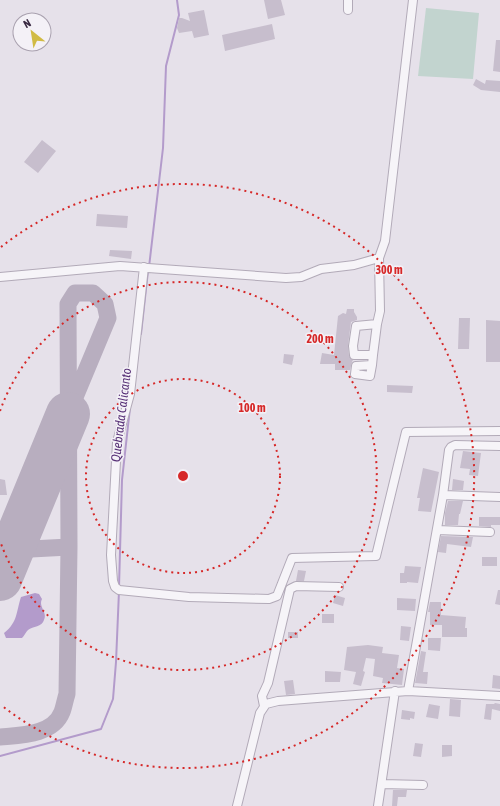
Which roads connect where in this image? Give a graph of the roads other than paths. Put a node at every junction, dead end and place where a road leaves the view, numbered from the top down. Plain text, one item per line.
1 (348, 0) edge
2 (413, 0) edge
3 (348, 10) dead end
4 (379, 258) junction
5 (148, 267) junction
6 (0, 277) edge
7 (377, 324) junction
8 (373, 355) junction
9 (372, 365) dead end
10 (500, 431) edge
11 (500, 446) edge
12 (443, 495) junction
13 (500, 497) edge
14 (437, 530) junction
15 (490, 532) dead end
16 (339, 587) dead end
17 (395, 691) junction
18 (408, 691) junction
19 (500, 696) edge
20 (264, 706) junction
21 (382, 784) junction
22 (423, 785) dead end
23 (237, 806) edge
24 (378, 806) edge

1 - 3 street
2 - 4 street
4 - 5 street
4 - 7 street
5 - 6 street
5 - 10 street
7 - 8 street
7 - 8 street
8 - 9 street
11 - 12 street
12 - 13 street
12 - 14 street
14 - 15 street
14 - 18 street
16 - 20 street
17 - 18 street
17 - 20 street
17 - 21 street
18 - 19 street
20 - 23 street
21 - 22 street
21 - 24 street

